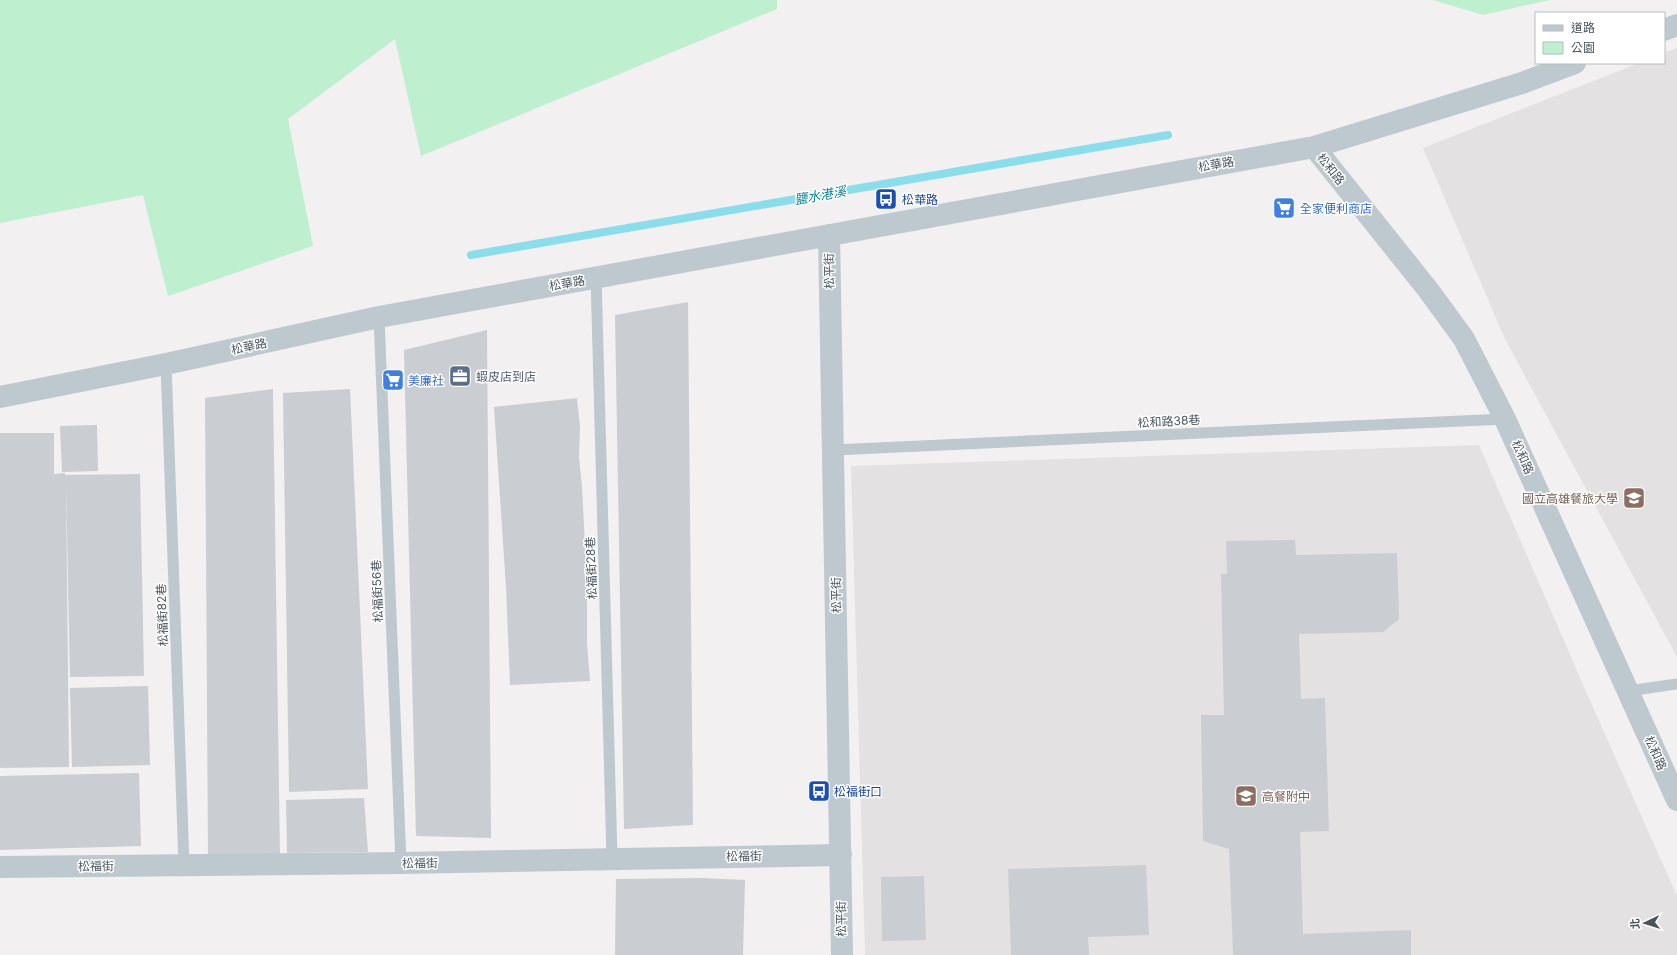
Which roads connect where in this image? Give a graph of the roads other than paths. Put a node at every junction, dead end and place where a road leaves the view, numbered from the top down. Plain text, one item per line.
1 (1677, 25) edge
2 (1665, 30) edge
3 (1572, 64) edge
4 (1314, 147) junction
5 (829, 235) junction
6 (596, 277) junction
7 (378, 317) junction
8 (166, 364) junction
9 (0, 397) edge
10 (1505, 419) junction
11 (833, 450) junction
12 (1677, 684) edge
13 (1628, 691) junction
14 (1677, 800) edge
15 (841, 855) junction
16 (612, 858) junction
17 (184, 864) junction
18 (401, 864) junction
19 (0, 867) edge
20 (842, 955) edge

1 - 2 street
3 - 4 street, 松華路
4 - 5 street, 松華路
4 - 10 street, 松和路
5 - 6 street, 松華路
5 - 11 street, 松平街
6 - 7 street, 松華路
6 - 16 lane, 松福街28巷
7 - 8 street, 松華路
7 - 18 lane, 松福街56巷
8 - 9 street, 松華路
8 - 17 lane, 松福街82巷
10 - 11 lane, 松和路38巷
10 - 13 street, 松和路
11 - 15 street, 松平街
12 - 13 lane
13 - 14 street, 松和路
15 - 16 street, 松福街
15 - 20 street, 松平街
16 - 18 street, 松福街
17 - 18 street, 松福街
17 - 19 street, 松福街

